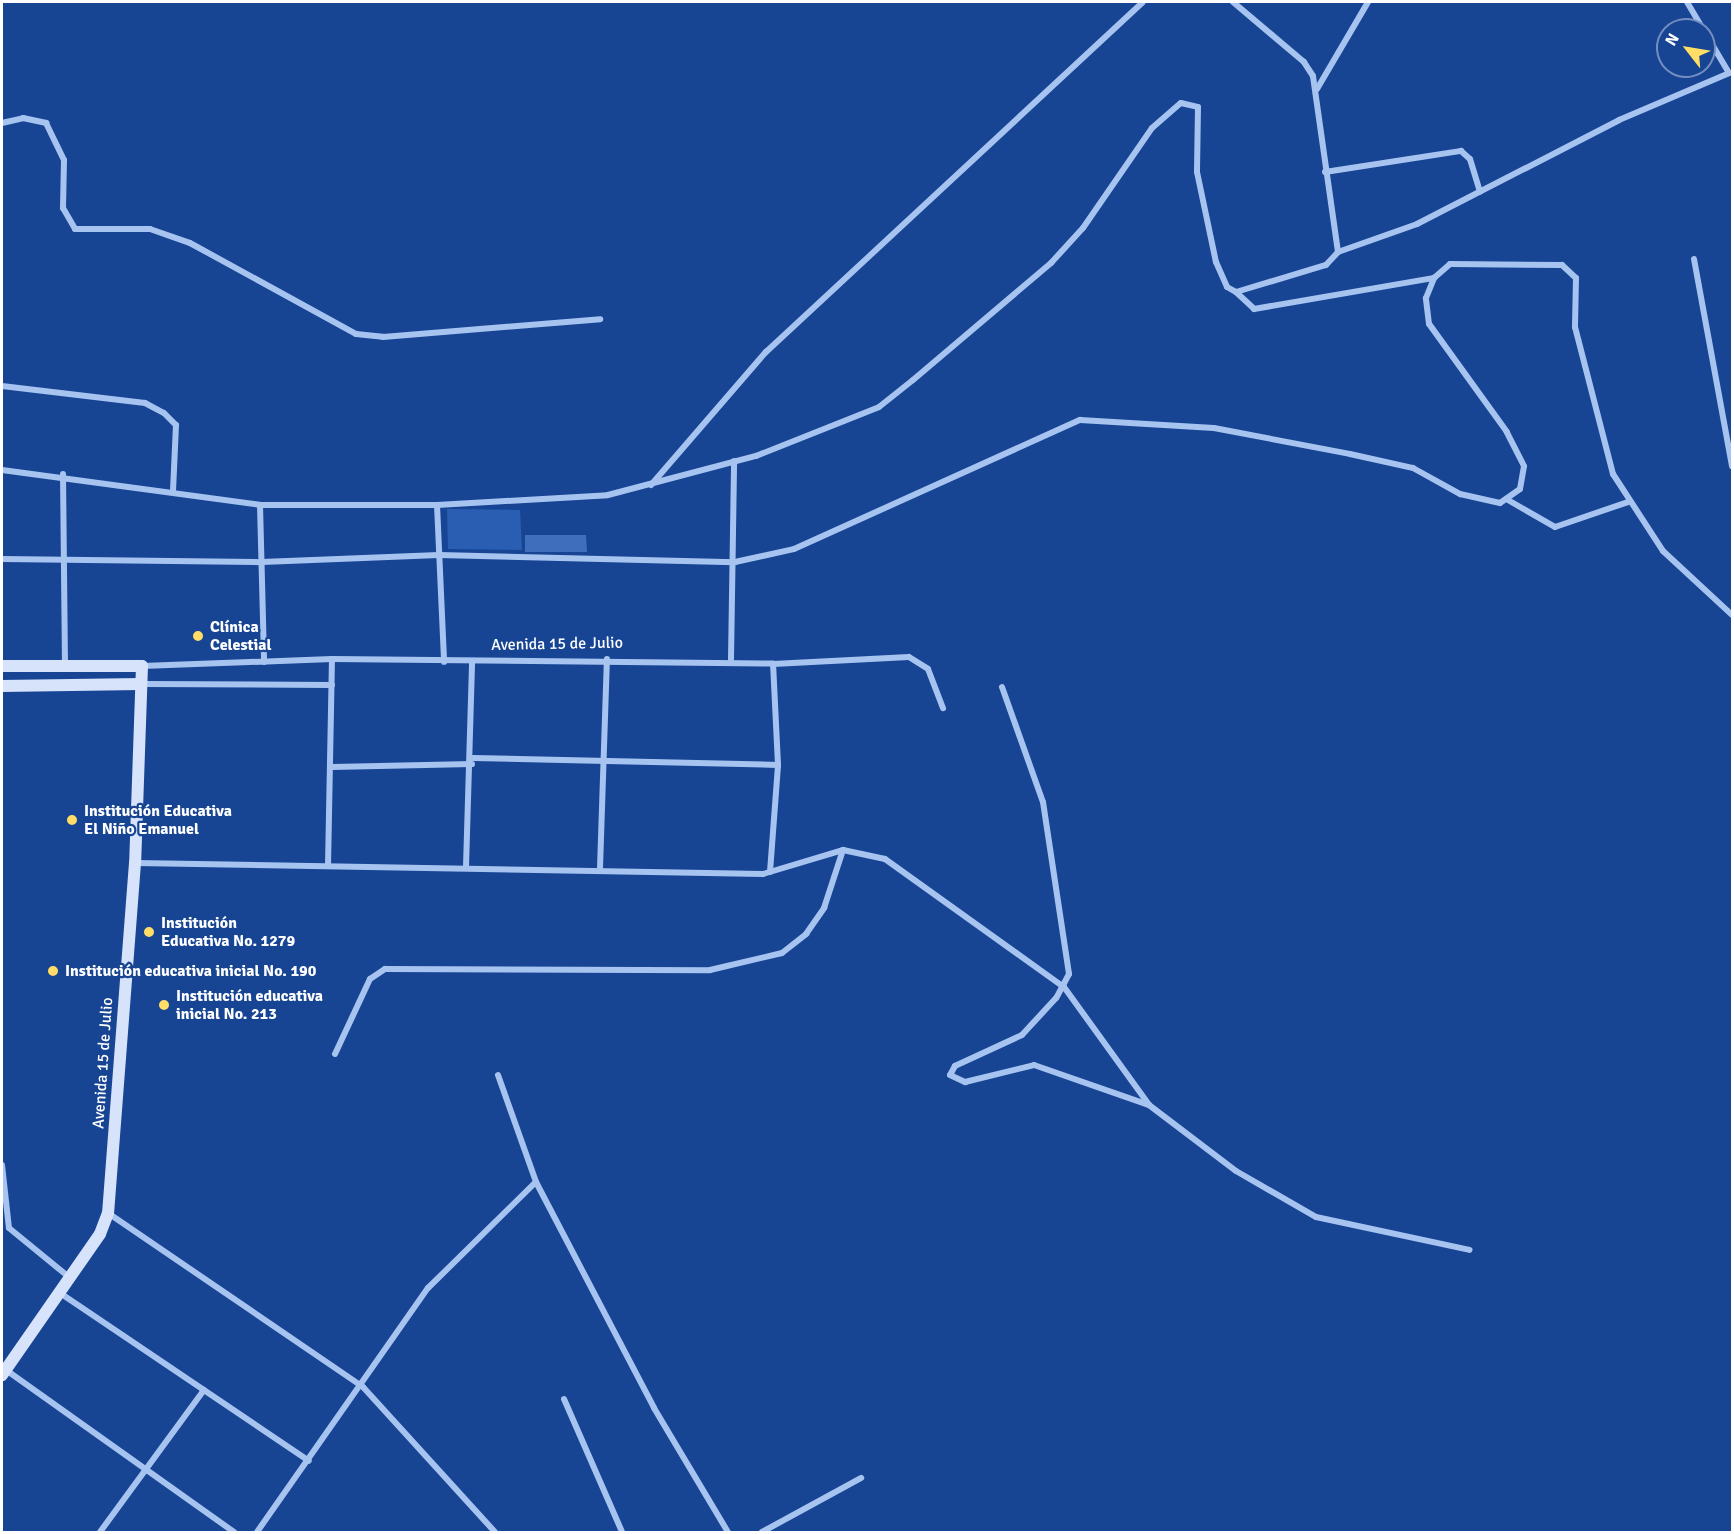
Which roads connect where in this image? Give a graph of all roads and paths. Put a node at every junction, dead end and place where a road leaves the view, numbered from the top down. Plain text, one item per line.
1 (1143, 2) edge
2 (1233, 2) edge
3 (1368, 2) edge
4 (1687, 2) edge
5 (1731, 75) edge
6 (1317, 89) junction
7 (2, 123) edge
8 (1325, 172) junction
9 (1480, 192) junction
10 (1338, 252) junction
11 (1694, 259) dead end
12 (1434, 278) junction
13 (1236, 292) junction
14 (600, 319) dead end
15 (2, 386) edge
16 (734, 461) junction
17 (1732, 467) edge
18 (2, 470) edge
19 (63, 474) junction
20 (651, 485) junction
21 (172, 490) junction
22 (1508, 500) junction
23 (1628, 502) junction
24 (260, 505) junction
25 (437, 505) junction
26 (439, 555) junction
27 (64, 556) junction
28 (2, 559) edge
29 (262, 562) junction
30 (735, 562) junction
31 (1732, 615) edge
32 (332, 659) junction
33 (608, 659) junction
34 (731, 659) junction
35 (264, 662) junction
36 (444, 662) junction
37 (472, 662) junction
38 (773, 664) junction
39 (2, 666) edge
40 (64, 666) junction
41 (142, 666) junction
42 (141, 684) junction
43 (332, 685) junction
44 (2, 686) edge
45 (1002, 687) dead end
46 (942, 708) dead end
47 (472, 761) junction
48 (607, 762) junction
49 (778, 765) junction
50 (332, 767) junction
51 (843, 850) junction
52 (135, 862) junction
53 (328, 866) junction
54 (466, 867) junction
55 (600, 868) junction
56 (770, 872) junction
57 (1064, 987) junction
58 (335, 1054) dead end
59 (498, 1075) dead end
60 (1149, 1105) junction
61 (2, 1165) edge
62 (536, 1182) junction
63 (108, 1214) junction
64 (5, 1228) edge
65 (1470, 1250) dead end
66 (70, 1278) junction
67 (60, 1293) junction
68 (5, 1367) edge
69 (363, 1387) junction
70 (204, 1390) junction
71 (564, 1399) dead end
72 (309, 1461) junction
73 (144, 1471) junction
74 (861, 1478) dead end
75 (100, 1533) edge
76 (234, 1533) edge
77 (257, 1533) edge
78 (495, 1533) edge
79 (622, 1533) edge
80 (728, 1533) edge
81 (762, 1533) edge

1 - 20 street
2 - 6 street
3 - 6 street
4 - 5 street
5 - 9 street
6 - 8 street
7 - 14 street
8 - 9 street
8 - 10 street
9 - 10 street
10 - 13 street
11 - 17 street
12 - 13 street
12 - 22 street
12 - 23 street
13 - 16 street
15 - 21 street
16 - 20 street
16 - 30 street
18 - 19 street
19 - 21 street
19 - 27 street
20 - 25 street
21 - 24 street
22 - 23 street
22 - 30 street
23 - 31 street
24 - 25 street
24 - 29 street
25 - 26 street
26 - 29 street
26 - 30 street
26 - 36 street
27 - 28 street
27 - 29 street
27 - 40 street
29 - 35 street
30 - 34 street
32 - 35 street, Avenida 15 de Julio
32 - 36 street, Avenida 15 de Julio
32 - 43 street
33 - 34 street, Avenida 15 de Julio
33 - 37 street, Avenida 15 de Julio
33 - 48 street
34 - 38 street, Avenida 15 de Julio
35 - 41 street, Avenida 15 de Julio
36 - 37 street, Avenida 15 de Julio
37 - 47 street
38 - 46 street, Avenida 15 de Julio
38 - 49 street
39 - 40 street, Avenida 15 de Julio
40 - 41 street, Avenida 15 de Julio
41 - 42 street, Avenida 15 de Julio
42 - 43 street
42 - 44 street
42 - 52 street, Avenida 15 de Julio
43 - 50 street
45 - 57 street
47 - 48 street
47 - 50 street
47 - 54 street
48 - 49 street
48 - 55 street
49 - 56 street
50 - 53 street
51 - 56 street
51 - 57 street
51 - 58 street
52 - 53 street
52 - 63 street, Avenida 15 de Julio
53 - 54 street
54 - 55 street
55 - 56 street
57 - 60 street
57 - 60 street
59 - 62 street
60 - 65 street
61 - 64 street
62 - 69 street
62 - 80 street
63 - 66 street, Avenida 15 de Julio
63 - 69 street
64 - 66 street
66 - 67 street, Avenida 15 de Julio
67 - 68 street, Avenida 15 de Julio
67 - 70 street
68 - 73 street
69 - 72 street
69 - 78 street
70 - 72 street
70 - 73 street
71 - 79 street
72 - 77 street
73 - 75 street
73 - 76 street
74 - 81 street

